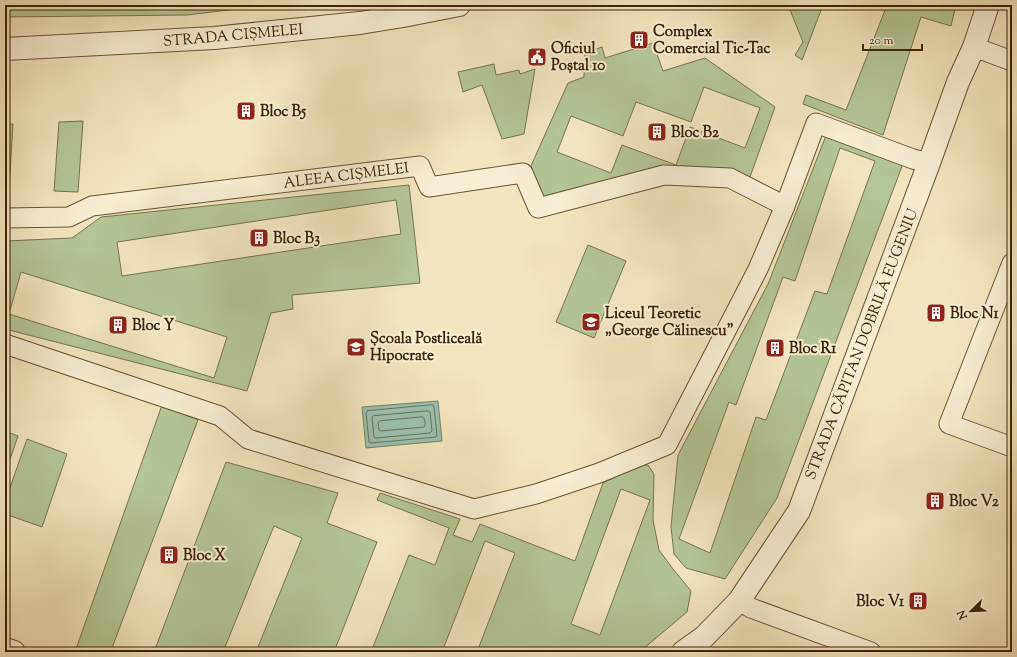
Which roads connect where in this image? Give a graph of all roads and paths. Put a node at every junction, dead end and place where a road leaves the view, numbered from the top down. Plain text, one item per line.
1 (459, 5) edge
2 (988, 5) edge
3 (402, 11) edge
4 (974, 47) junction
5 (5, 49) edge
6 (1012, 61) edge
7 (929, 163) junction
8 (785, 206) junction
9 (5, 218) edge
10 (1012, 263) edge
11 (5, 344) edge
12 (1012, 447) edge
13 (739, 601) junction
14 (5, 649) edge
15 (14, 652) edge
16 (683, 652) edge
17 (871, 652) edge

1 - 3 street, STRADA CIȘMELEI
2 - 4 street, STRADA CĂPITAN DOBRILĂ EUGENIU
3 - 5 street, STRADA CIȘMELEI
4 - 6 street
4 - 7 street, STRADA CĂPITAN DOBRILĂ EUGENIU
7 - 8 street
7 - 13 street, STRADA CĂPITAN DOBRILĂ EUGENIU
8 - 9 street, ALEEA CIȘMELEI
8 - 11 street
10 - 12 street
13 - 16 street, STRADA CĂPITAN DOBRILĂ EUGENIU
13 - 17 street
14 - 15 street

